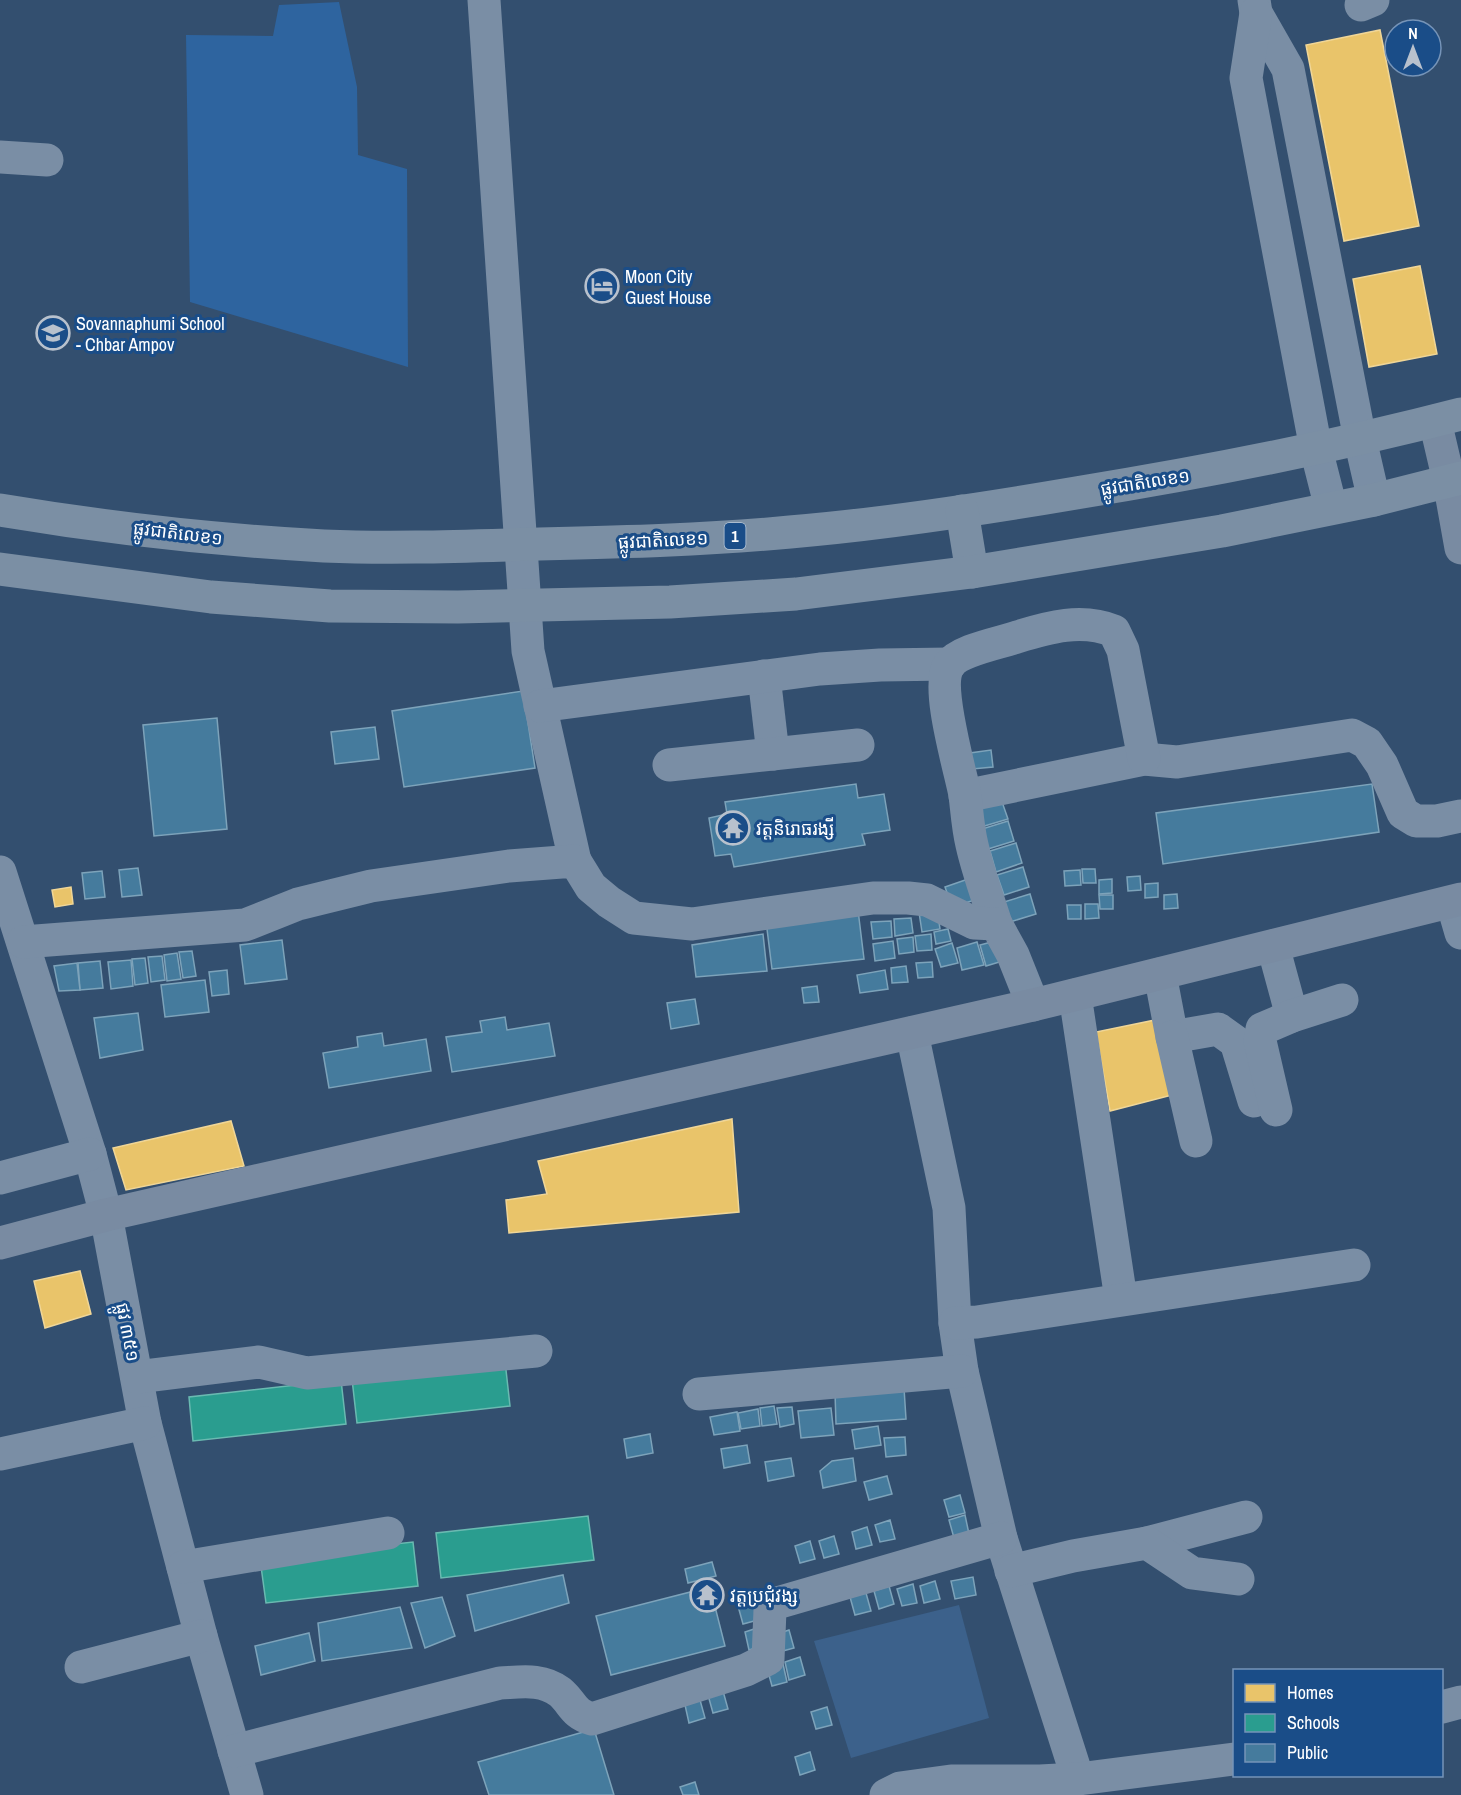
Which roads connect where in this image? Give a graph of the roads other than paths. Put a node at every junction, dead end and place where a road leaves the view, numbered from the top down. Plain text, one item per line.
1 (484, 0) edge
2 (1255, 7) edge
3 (0, 157) edge
4 (47, 160) dead end
5 (1448, 418) edge
6 (1360, 439) junction
7 (1316, 449) junction
8 (1455, 480) edge
9 (1374, 500) junction
10 (1331, 508) junction
11 (0, 510) edge
12 (962, 512) junction
13 (522, 544) junction
14 (1461, 548) edge
15 (0, 569) edge
16 (972, 572) junction
17 (525, 606) junction
18 (950, 664) junction
19 (764, 676) junction
20 (540, 706) junction
21 (858, 745) dead end
22 (773, 754) junction
23 (1144, 759) junction
24 (669, 765) dead end
25 (965, 796) junction
26 (1461, 816) edge
27 (575, 861) junction
28 (0, 872) edge
29 (1456, 900) edge
30 (996, 924) junction
31 (1461, 933) edge
32 (22, 942) junction
33 (1273, 946) junction
34 (1160, 974) junction
35 (1075, 995) junction
36 (1342, 1000) dead end
37 (1033, 1005) junction
38 (1292, 1016) junction
39 (912, 1033) junction
40 (1172, 1037) junction
41 (1196, 1141) dead end
42 (90, 1154) junction
43 (0, 1178) edge
44 (106, 1215) junction
45 (0, 1243) edge
46 (1354, 1265) dead end
47 (1121, 1299) junction
48 (955, 1323) junction
49 (536, 1351) dead end
50 (962, 1371) junction
51 (137, 1377) junction
52 (699, 1394) dead end
53 (145, 1423) junction
54 (0, 1454) edge
55 (1246, 1517) dead end
56 (388, 1533) dead end
57 (1001, 1538) junction
58 (1147, 1543) junction
59 (183, 1567) junction
60 (1011, 1571) junction
61 (1238, 1579) dead end
62 (201, 1636) junction
63 (81, 1667) dead end
64 (1461, 1702) edge
65 (1443, 1707) edge
66 (234, 1751) junction
67 (1233, 1759) edge
68 (1066, 1785) edge
69 (248, 1795) edge
70 (886, 1795) edge

1 - 13 street
2 - 6 street
2 - 7 street
3 - 4 street
5 - 6 highway, ផ្លូវជាតិលេខ១ / 1
5 - 8 main road
6 - 7 highway, ផ្លូវជាតិលេខ១ / 1
6 - 9 street
7 - 10 street
7 - 12 highway, ផ្លូវជាតិលេខ១ / 1
8 - 9 highway
8 - 14 main road
9 - 10 highway
10 - 16 highway
11 - 13 highway, ផ្លូវជាតិលេខ១ / 1
12 - 13 highway, ផ្លូវជាតិលេខ១ / 1
12 - 16 highway
13 - 17 street
15 - 17 highway
16 - 17 highway
17 - 20 street
18 - 19 street
18 - 23 street
18 - 25 street
19 - 20 street
19 - 22 street
20 - 27 street
21 - 22 street
22 - 24 street
23 - 25 street
23 - 26 street
25 - 30 street
27 - 30 street
27 - 32 street
28 - 32 street, ផ្លូវ ៣៥១
29 - 31 street
29 - 33 main road
30 - 37 street
32 - 42 street, ផ្លូវ ៣៥១
33 - 34 main road
33 - 38 street
34 - 35 main road
34 - 40 street
35 - 37 main road
35 - 47 street
36 - 38 street
37 - 39 main road
38 - 40 street
39 - 44 main road
39 - 48 street
40 - 41 street
42 - 43 street
42 - 44 street, ផ្លូវ ៣៥១
44 - 45 main road
44 - 51 street, ផ្លូវ ៣៥១
46 - 47 street
47 - 48 street
48 - 50 street
49 - 51 street
50 - 52 street
50 - 57 street
51 - 53 street, ផ្លូវ ៣៥១
53 - 54 street
53 - 59 street, ផ្លូវ ៣៥១
55 - 58 street
56 - 59 street
57 - 60 street
57 - 66 street
58 - 60 street
58 - 61 street
59 - 62 street, ផ្លូវ ៣៥១
60 - 68 street
62 - 63 street
62 - 66 street, ផ្លូវ ៣៥១
64 - 65 street
66 - 69 street, ផ្លូវ ៣៥១
67 - 68 street
68 - 70 street

